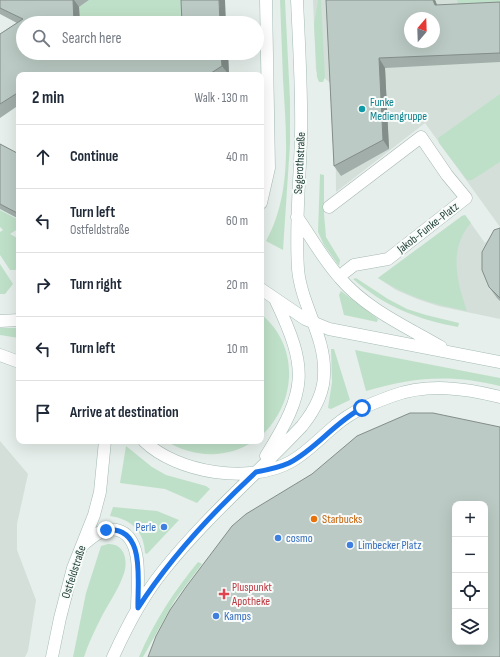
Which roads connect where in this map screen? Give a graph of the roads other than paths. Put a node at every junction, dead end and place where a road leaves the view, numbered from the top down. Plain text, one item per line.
1 (266, 0) edge
2 (297, 0) edge
3 (264, 190) edge
4 (329, 207) dead end
5 (297, 217) junction
6 (345, 272) dead end
7 (264, 291) edge
8 (275, 298) junction
9 (16, 320) edge
10 (0, 321) edge
11 (313, 323) junction
12 (449, 352) junction
13 (0, 355) edge
14 (16, 361) edge
15 (500, 362) edge
16 (500, 397) edge
17 (106, 444) edge
18 (148, 444) edge
19 (256, 472) junction
20 (84, 544) junction
21 (138, 608) junction
22 (52, 657) edge
23 (113, 657) edge

1 - 3 main road
2 - 5 main road, Segerothstraße
4 - 6 main road, Jakob-Funke-Platz
5 - 11 main road, Segerothstraße
5 - 12 main road
7 - 8 main road
8 - 11 main road
8 - 19 main road
9 - 10 main road
11 - 12 main road
11 - 19 main road, Segerothstraße
12 - 15 main road
13 - 14 main road
16 - 19 main road
17 - 20 main road, Ostfeldstraße
18 - 19 main road
19 - 21 main road
20 - 21 main road
20 - 22 main road, Ostfeldstraße
21 - 23 main road

